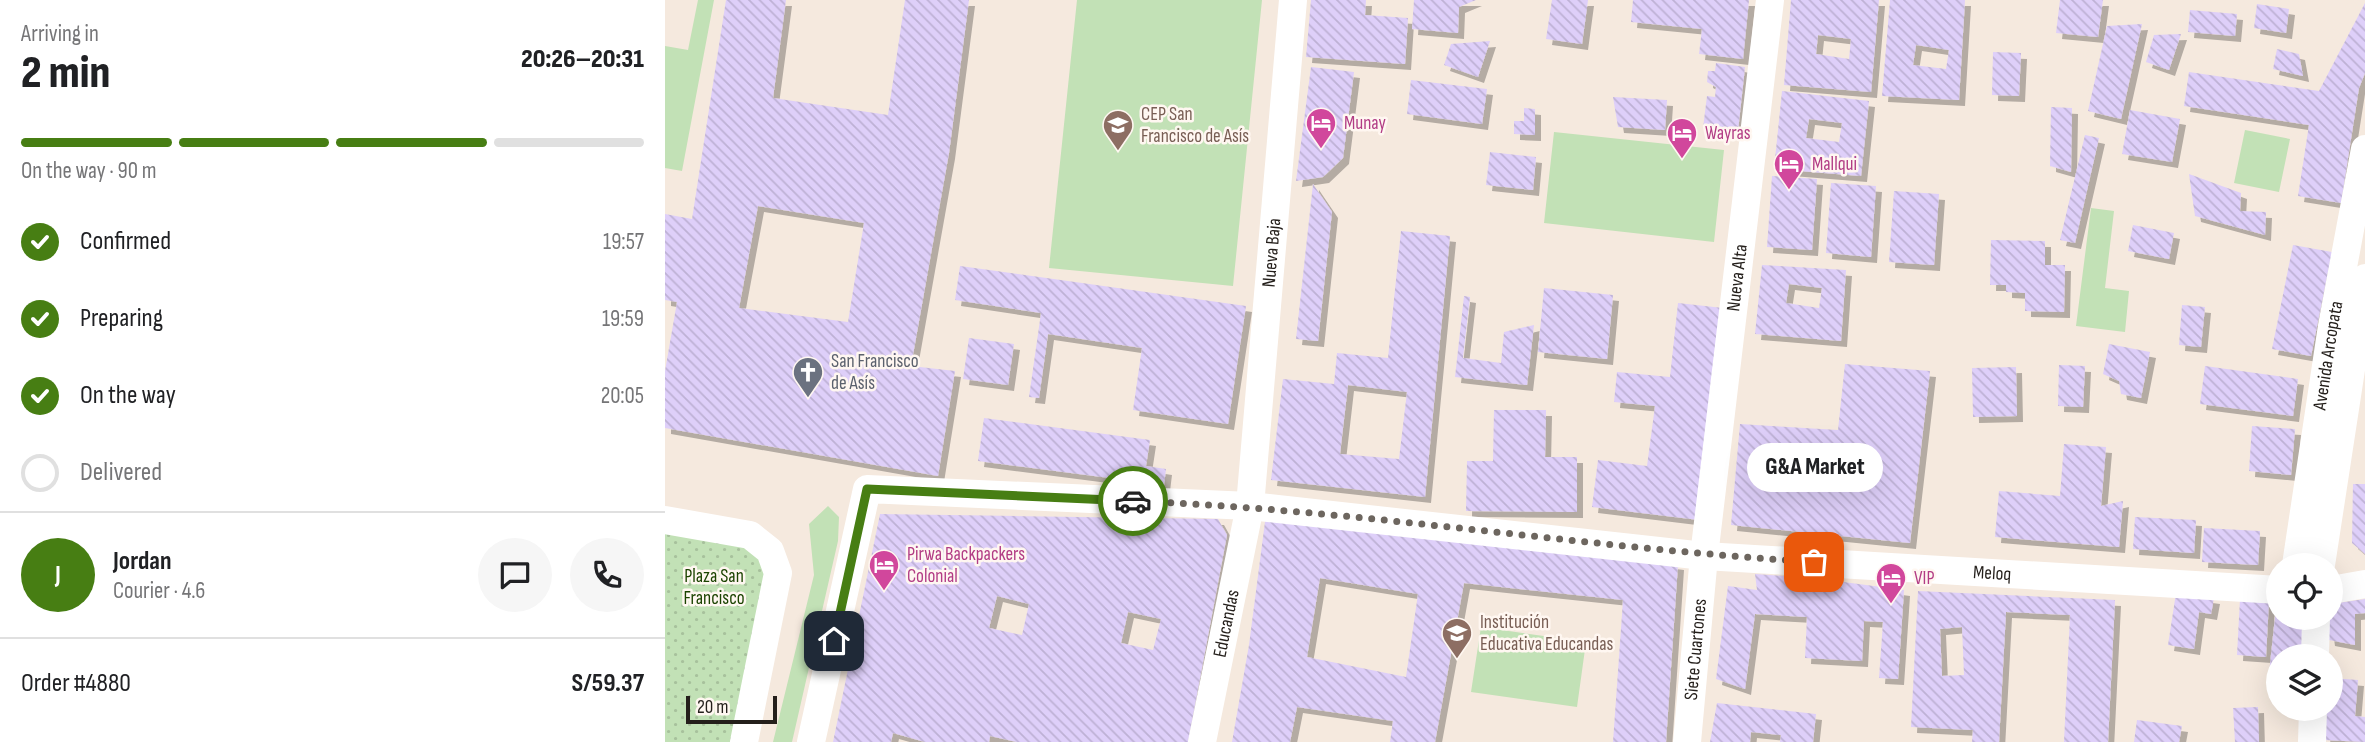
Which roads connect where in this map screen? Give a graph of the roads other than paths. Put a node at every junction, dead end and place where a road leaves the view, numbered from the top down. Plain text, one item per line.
1 (1293, 0) edge
2 (1770, 0) edge
3 (2365, 149) edge
4 (2365, 278) edge
5 (1250, 506) junction
6 (665, 520) edge
7 (2298, 553) edge
8 (2323, 553) edge
9 (1704, 556) junction
10 (2365, 584) edge
11 (2343, 588) edge
12 (2266, 589) edge
13 (2313, 721) edge
14 (744, 742) edge
15 (811, 742) edge
16 (1202, 742) edge
17 (1688, 742) edge
18 (2312, 742) edge

1 - 5 street, Nueva Baja
2 - 9 street, Nueva Alta
3 - 7 street, Avenida Arcopata
4 - 8 street, Avenida Arcopata
5 - 9 street, Meloq
5 - 15 street, Meloq
5 - 16 street, Educandas
6 - 14 street
9 - 12 street, Meloq
9 - 17 street, Siete Cuartones
10 - 11 street
13 - 18 street

